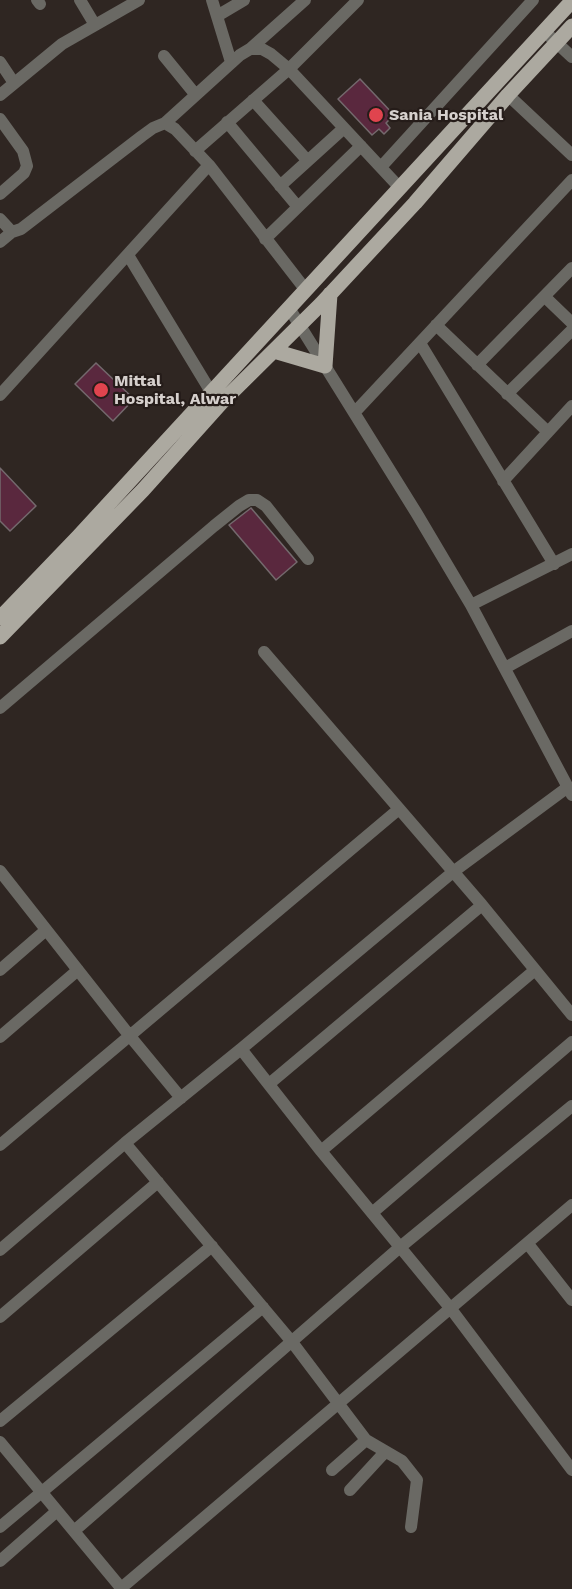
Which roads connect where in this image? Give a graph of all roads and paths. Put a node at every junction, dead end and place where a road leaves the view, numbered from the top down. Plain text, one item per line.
1 (80, 0) edge
2 (139, 0) edge
3 (212, 0) edge
4 (244, 0) edge
5 (305, 0) edge
6 (358, 0) edge
7 (533, 0) edge
8 (572, 1) edge
9 (217, 16) junction
10 (95, 25) junction
11 (572, 26) edge
12 (544, 31) junction
13 (557, 42) junction
14 (250, 49) junction
15 (164, 56) dead end
16 (572, 57) edge
17 (0, 62) edge
18 (231, 62) junction
19 (289, 69) junction
20 (14, 83) junction
21 (195, 94) junction
22 (0, 95) edge
23 (508, 95) junction
24 (253, 100) junction
25 (0, 119) edge
26 (165, 123) junction
27 (227, 123) junction
28 (344, 128) junction
29 (361, 146) junction
30 (195, 151) junction
31 (572, 155) edge
32 (307, 160) junction
33 (209, 165) junction
34 (381, 167) junction
35 (572, 180) edge
36 (280, 186) junction
37 (400, 188) junction
38 (0, 194) edge
39 (298, 207) junction
40 (0, 219) edge
41 (12, 232) junction
42 (265, 239) junction
43 (0, 242) edge
44 (129, 255) junction
45 (572, 268) edge
46 (305, 289) junction
47 (330, 294) junction
48 (545, 297) junction
49 (289, 308) junction
50 (572, 323) edge
51 (436, 325) junction
52 (300, 326) junction
53 (572, 330) edge
54 (420, 343) junction
55 (274, 351) junction
56 (477, 365) junction
57 (326, 366) junction
58 (211, 392) junction
59 (507, 394) junction
60 (0, 395) edge
61 (572, 406) edge
62 (355, 412) junction
63 (548, 432) junction
64 (503, 481) junction
65 (572, 554) edge
66 (308, 559) dead end
67 (554, 564) junction
68 (471, 605) junction
69 (0, 618) edge
70 (572, 631) edge
71 (0, 637) edge
72 (264, 652) dead end
73 (505, 668) junction
74 (0, 708) edge
75 (570, 791) edge
76 (399, 809) junction
77 (0, 871) edge
78 (453, 872) junction
79 (482, 905) junction
80 (46, 930) junction
81 (0, 970) edge
82 (78, 970) junction
83 (535, 970) junction
84 (572, 1015) edge
85 (129, 1035) junction
86 (0, 1037) edge
87 (572, 1041) edge
88 (241, 1050) junction
89 (269, 1084) junction
90 (181, 1098) junction
91 (572, 1106) edge
92 (125, 1143) junction
93 (0, 1144) edge
94 (321, 1151) junction
95 (158, 1182) junction
96 (572, 1205) edge
97 (372, 1213) junction
98 (528, 1244) junction
99 (212, 1246) junction
100 (399, 1248) junction
101 (0, 1250) edge
102 (572, 1300) edge
103 (263, 1307) junction
104 (451, 1309) junction
105 (0, 1317) edge
106 (292, 1342) junction
107 (338, 1403) junction
108 (0, 1421) edge
109 (366, 1440) junction
110 (0, 1443) edge
111 (385, 1452) junction
112 (332, 1470) dead end
113 (572, 1470) edge
114 (350, 1490) dead end
115 (41, 1493) junction
116 (57, 1511) junction
117 (0, 1527) edge
118 (411, 1527) dead end
119 (74, 1531) junction
120 (0, 1562) edge
121 (121, 1588) edge

1 - 10 street
2 - 10 street
3 - 9 street
4 - 9 street
5 - 14 street
6 - 19 street
7 - 34 street
8 - 12 main road
9 - 18 street
10 - 20 street
11 - 13 main road
12 - 13 street
12 - 37 main road
13 - 16 street
13 - 23 main road
14 - 18 street
14 - 19 street
15 - 21 street
17 - 20 street
18 - 21 street
19 - 24 street
19 - 28 street
20 - 22 street
21 - 26 street
23 - 31 street
23 - 47 main road
24 - 27 street
24 - 32 street
25 - 38 street
26 - 30 street
26 - 41 street
27 - 30 street
27 - 36 street
28 - 29 street
28 - 32 street
29 - 34 street
29 - 39 street
30 - 33 street
32 - 36 street
33 - 42 street
33 - 44 street
34 - 37 street
35 - 51 street
36 - 39 street
37 - 46 main road
39 - 42 street
40 - 41 street
41 - 43 street
42 - 46 street
44 - 58 street
44 - 60 street
45 - 48 street
46 - 49 main road
47 - 52 main road
47 - 57 main road
48 - 50 street
48 - 56 street
49 - 52 street
49 - 58 main road
51 - 54 street
51 - 56 street
52 - 55 main road
52 - 57 street
53 - 59 street
54 - 62 street
54 - 64 street
55 - 57 main road
55 - 71 main road
56 - 59 street
57 - 62 street
58 - 69 main road
59 - 63 street
61 - 63 street
62 - 68 street
63 - 64 street
64 - 67 street
65 - 67 street
66 - 74 street
67 - 68 street
68 - 73 street
70 - 73 street
72 - 76 street
73 - 75 street
75 - 78 street
76 - 78 street
76 - 85 street
77 - 80 street
78 - 79 street
78 - 88 street
79 - 83 street
79 - 89 street
80 - 81 street
80 - 82 street
82 - 85 street
82 - 86 street
83 - 84 street
83 - 94 street
85 - 90 street
85 - 93 street
87 - 97 street
88 - 89 street
88 - 90 street
89 - 94 street
90 - 92 street
91 - 100 street
92 - 95 street
92 - 101 street
94 - 97 street
95 - 99 street
95 - 105 street
96 - 98 street
97 - 100 street
98 - 102 street
98 - 104 street
99 - 103 street
99 - 108 street
100 - 104 street
100 - 106 street
103 - 106 street
103 - 115 street
104 - 107 street
104 - 113 street
106 - 107 street
106 - 119 street
107 - 109 street
107 - 121 street
109 - 111 street
109 - 112 street
110 - 115 street
111 - 114 street
111 - 118 street
115 - 116 street
115 - 117 street
116 - 119 street
116 - 120 street
119 - 121 street

